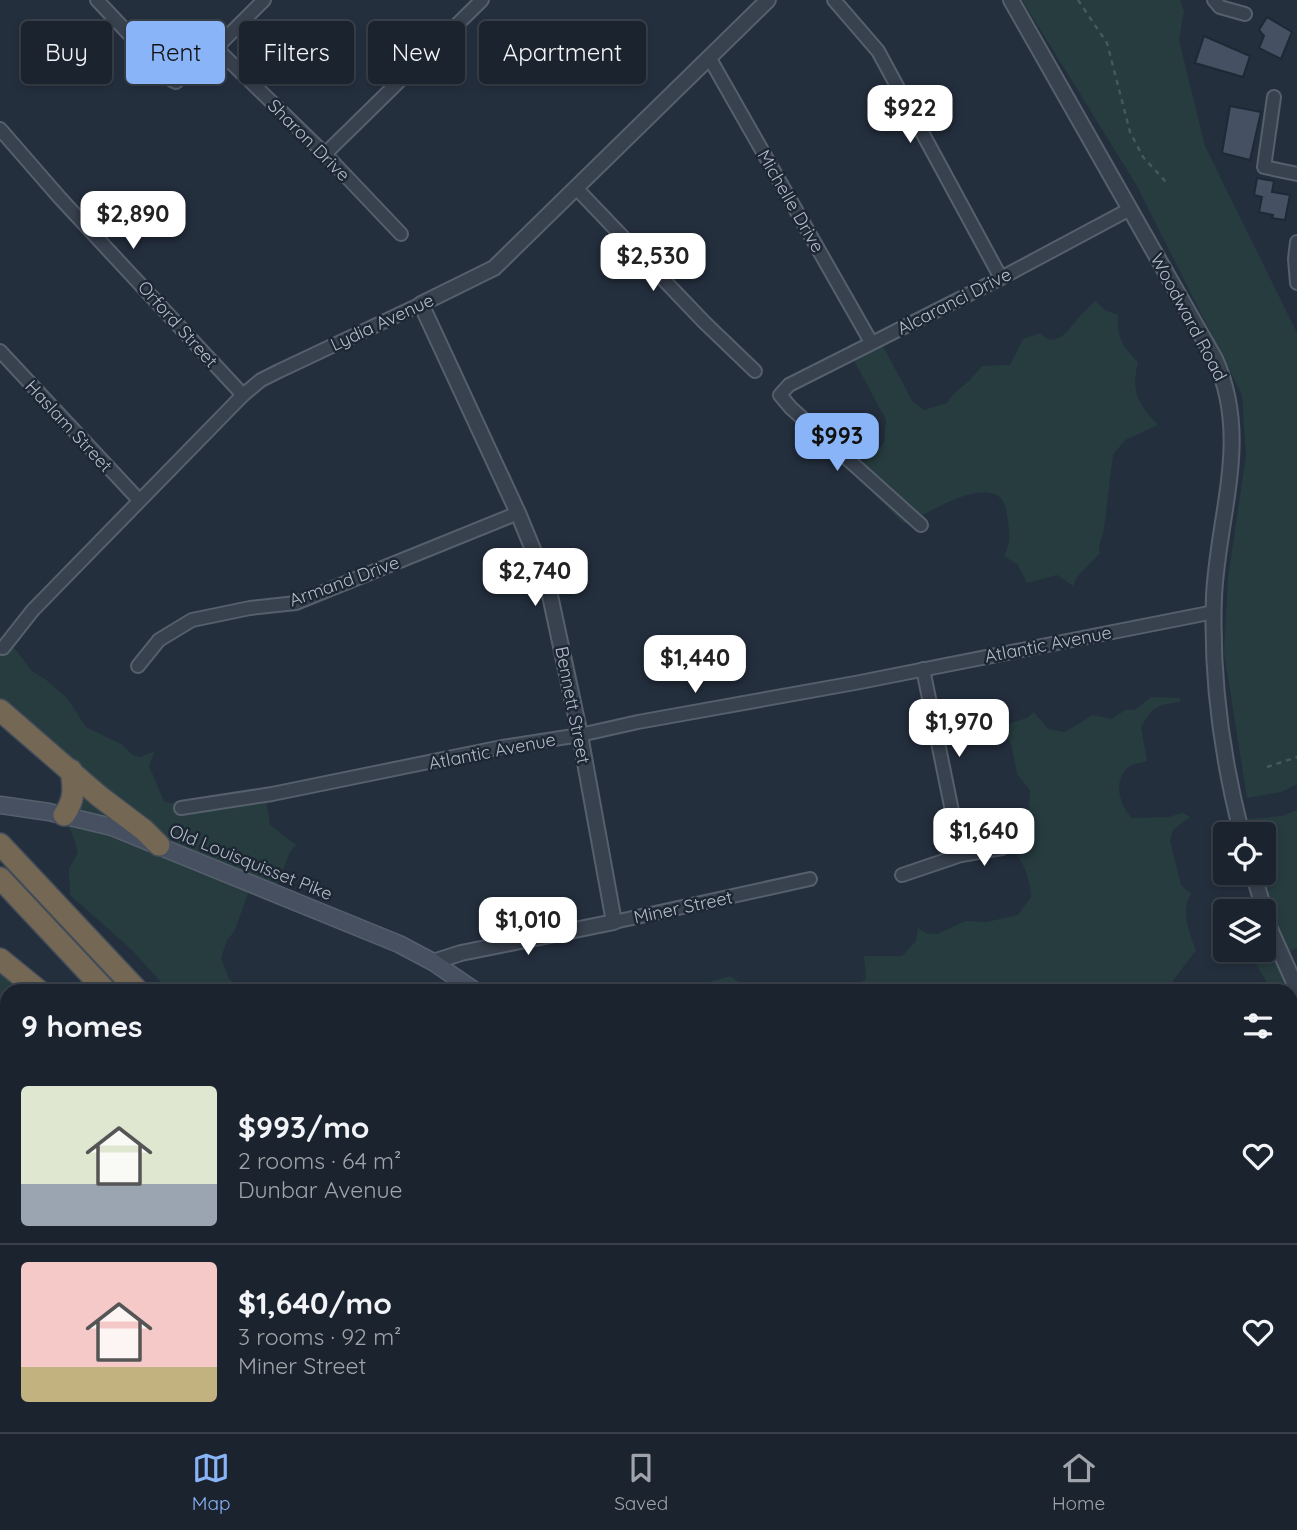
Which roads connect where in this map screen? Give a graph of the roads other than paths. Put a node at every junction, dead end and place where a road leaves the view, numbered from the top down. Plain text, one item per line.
1 (97, 0) edge
2 (264, 0) edge
3 (482, 0) edge
4 (768, 0) edge
5 (834, 0) edge
6 (1011, 0) edge
7 (1214, 0) edge
8 (1245, 14) dead end
9 (126, 31) edge
10 (225, 39) edge
11 (225, 57) edge
12 (710, 59) junction
13 (1273, 97) dead end
14 (0, 129) edge
15 (325, 154) junction
16 (1297, 174) edge
17 (577, 189) junction
18 (1130, 209) junction
19 (401, 234) dead end
20 (1297, 242) edge
21 (1001, 278) junction
22 (1297, 283) edge
23 (421, 304) junction
24 (871, 342) junction
25 (0, 351) edge
26 (755, 371) dead end
27 (243, 395) junction
28 (139, 500) junction
29 (518, 513) junction
30 (921, 525) dead end
31 (1214, 612) junction
32 (3, 648) dead end
33 (138, 666) dead end
34 (923, 669) junction
35 (0, 710) edge
36 (580, 735) junction
37 (71, 770) junction
38 (0, 805) edge
39 (181, 808) dead end
40 (64, 815) junction
41 (1239, 822) edge
42 (1, 845) edge
43 (159, 845) junction
44 (1002, 848) dead end
45 (961, 855) junction
46 (902, 876) dead end
47 (0, 878) edge
48 (810, 879) dead end
49 (1256, 885) edge
50 (614, 922) junction
51 (0, 959) edge
52 (433, 962) junction
53 (31, 984) edge
54 (98, 984) edge
55 (131, 984) edge
56 (465, 984) edge
57 (1295, 984) edge

1 - 9 street
2 - 10 street
3 - 15 street
4 - 12 street, Lydia Avenue
5 - 21 street
6 - 18 street, Woodward Road
7 - 8 street
11 - 15 street, Sharon Drive
12 - 17 street, Lydia Avenue
12 - 24 street, Michelle Drive
13 - 16 street
14 - 27 street, Orford Street
15 - 19 street, Sharon Drive
17 - 23 street, Lydia Avenue
17 - 26 street
18 - 21 street, Alcaranci Drive
18 - 31 street, Woodward Road
20 - 22 street
21 - 24 street, Alcaranci Drive
23 - 27 street, Lydia Avenue
23 - 29 street, Bennett Street
24 - 30 street, Alcaranci Drive
25 - 28 street, Haslam Street
27 - 28 street, Lydia Avenue
28 - 32 street, Lydia Avenue
29 - 33 street, Armand Drive
29 - 36 street, Bennett Street
31 - 34 street, Atlantic Avenue
31 - 41 street, Woodward Road
34 - 36 street, Atlantic Avenue
34 - 45 street
35 - 37 highway
36 - 39 street, Atlantic Avenue
36 - 50 street, Bennett Street
37 - 40 highway
37 - 43 highway
38 - 40 main road, Old Louisquisset Pike
40 - 43 main road, Old Louisquisset Pike
42 - 55 highway
43 - 52 main road, Old Louisquisset Pike
44 - 45 street
45 - 46 street
47 - 54 highway
48 - 50 street, Miner Street
49 - 57 street
50 - 52 street, Miner Street
51 - 53 highway
52 - 56 main road, Old Louisquisset Pike

